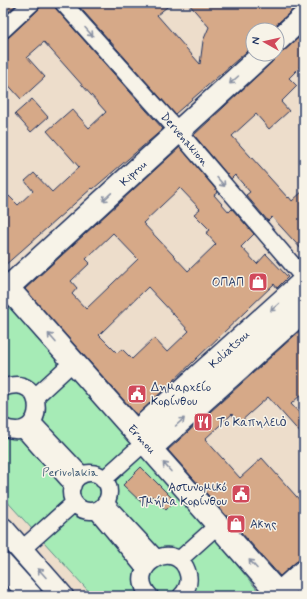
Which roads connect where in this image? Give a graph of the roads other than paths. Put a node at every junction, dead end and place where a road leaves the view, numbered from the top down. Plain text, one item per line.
1 (32, 3) edge
2 (63, 3) edge
3 (304, 16) edge
4 (3, 30) edge
5 (285, 34) edge
6 (253, 62) edge
7 (178, 131) junction
8 (304, 278) edge
9 (304, 281) edge
10 (5, 287) edge
11 (304, 310) edge
12 (73, 362) junction
13 (3, 388) edge
14 (35, 397) junction
15 (28, 426) junction
16 (3, 427) edge
17 (144, 441) junction
18 (77, 480) junction
19 (103, 480) junction
20 (74, 503) junction
21 (100, 506) junction
22 (218, 525) junction
23 (3, 529) edge
24 (21, 550) junction
25 (179, 560) junction
26 (150, 563) junction
27 (3, 565) edge
28 (304, 571) edge
29 (186, 594) edge
30 (278, 595) edge
31 (31, 596) edge
32 (62, 596) edge
33 (149, 596) edge

1 - 4 street
2 -> 7 street, Dervenakion
3 - 5 street
6 -> 7 street, Kiprou
7 -> 8 street, Dervenakion
7 -> 10 street, Kiprou
9 -> 17 street, Koliatsou
12 -> 10 street, Ermou
17 -> 11 street, Koliatsou
12 - 14 street
12 - 17 street, Ermou
13 - 14 street
14 - 15 street
15 - 16 street
15 - 18 street
17 - 19 street
22 -> 17 street, Ermou
18 - 19 street
18 - 20 street
19 - 21 street
20 - 21 street
20 - 24 street
21 - 26 street
22 - 25 street
30 -> 22 street, Ermou
23 - 24 street
24 - 27 street
32 -> 24 street
25 - 26 street
25 - 29 street
26 - 33 street
27 - 31 street
28 - 30 street

